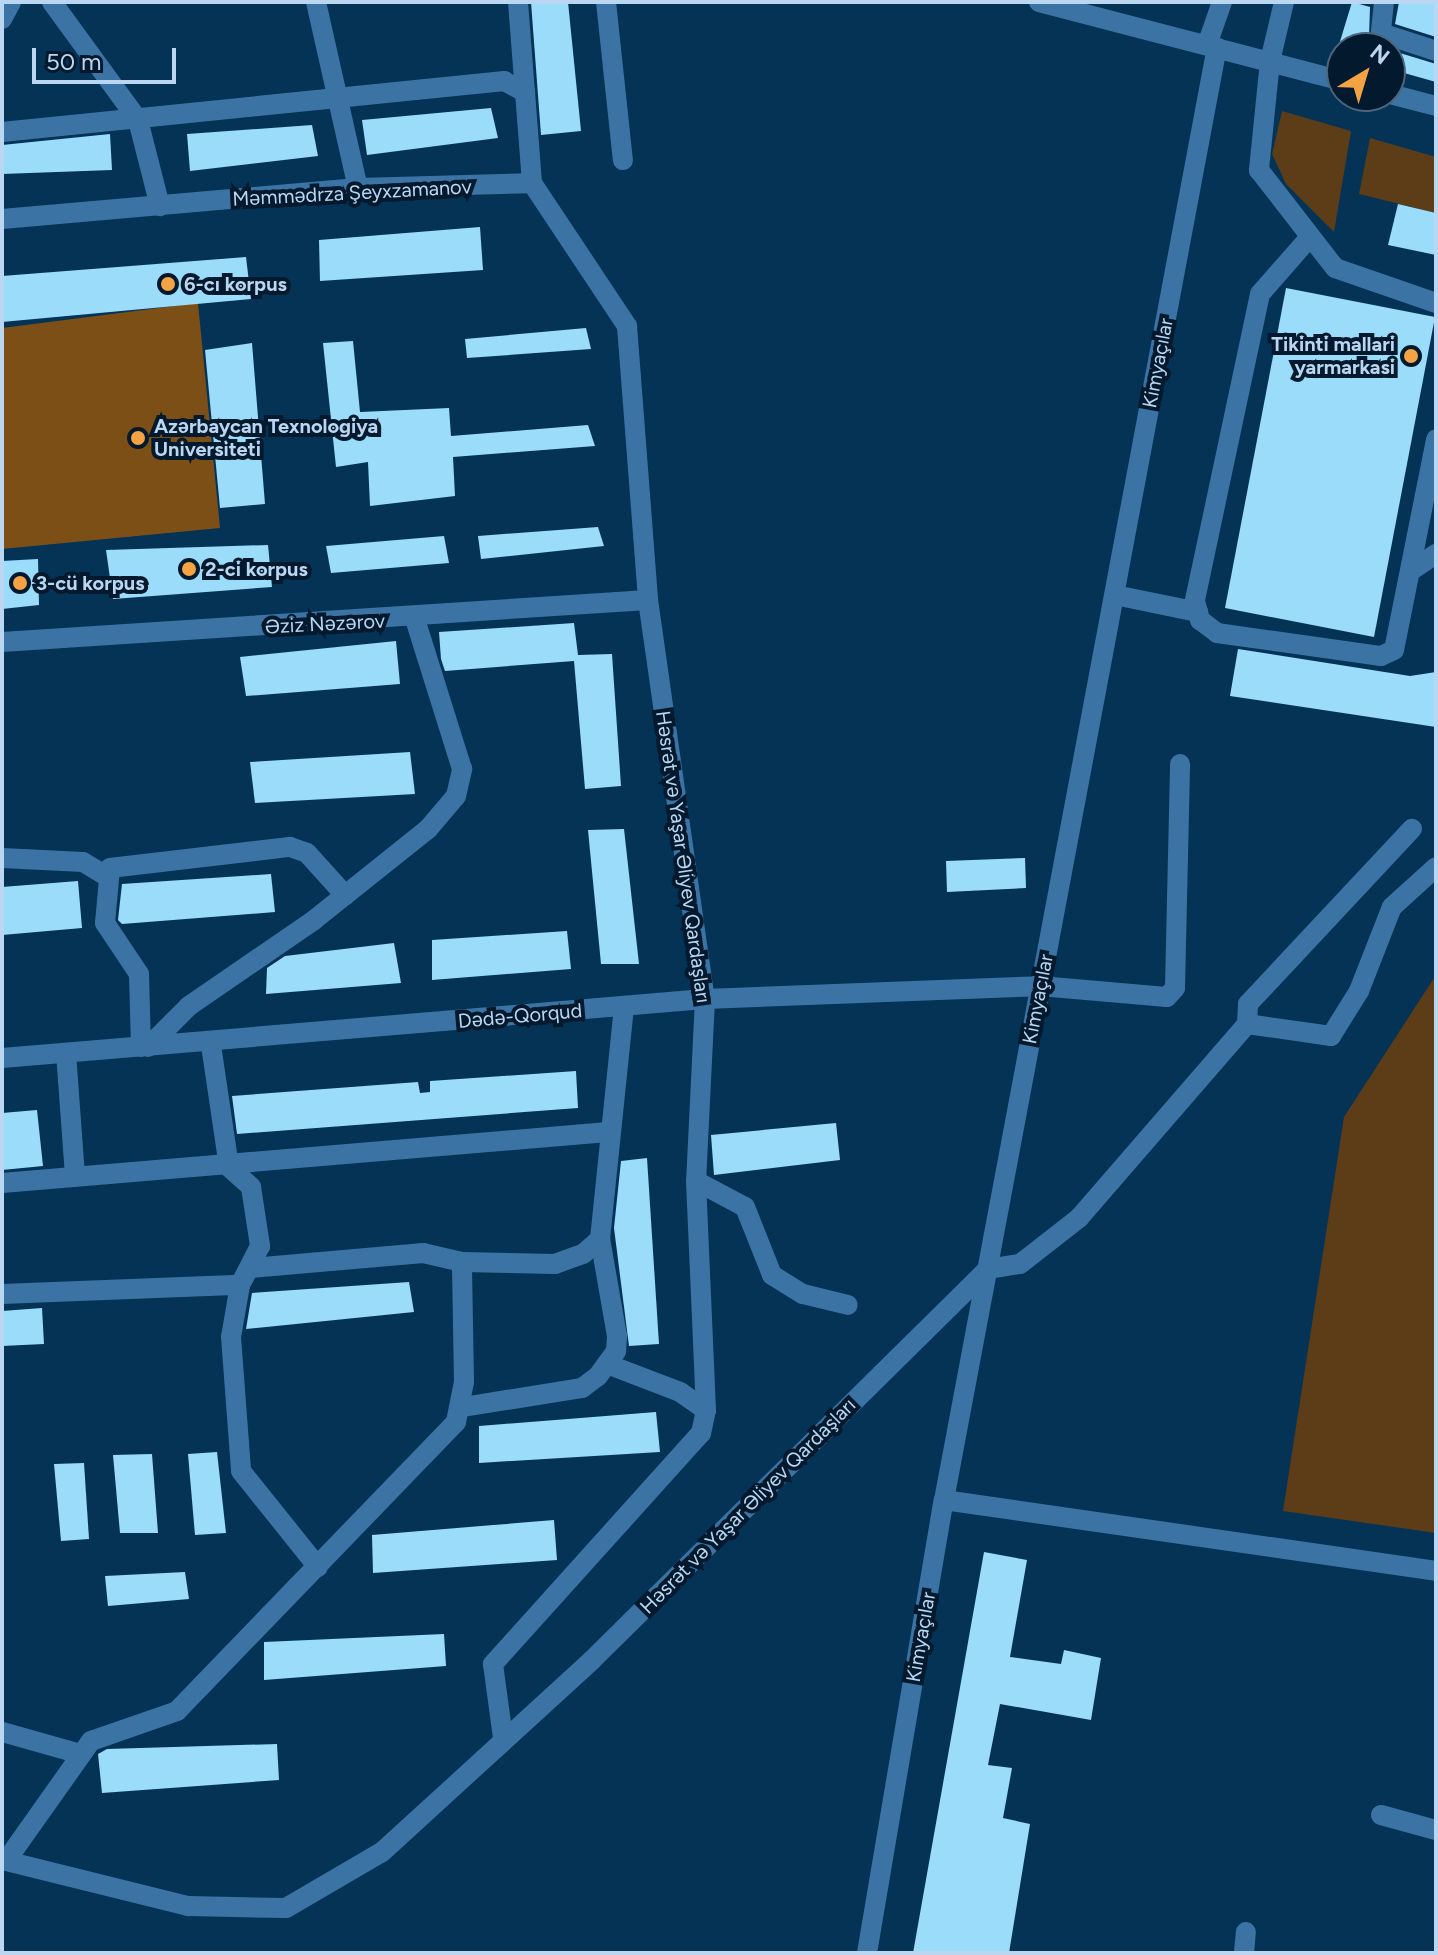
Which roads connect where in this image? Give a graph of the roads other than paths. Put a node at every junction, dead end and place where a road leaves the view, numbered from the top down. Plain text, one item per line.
1 (11, 2) edge
2 (52, 2) edge
3 (316, 2) edge
4 (518, 2) edge
5 (606, 2) edge
6 (1039, 2) edge
7 (1222, 2) edge
8 (1284, 2) edge
9 (1384, 2) edge
10 (2, 19) edge
11 (1212, 46) junction
12 (1436, 51) edge
13 (1270, 61) junction
14 (1326, 77) edge
15 (525, 92) junction
16 (1406, 98) edge
17 (338, 101) junction
18 (1436, 106) edge
19 (138, 120) junction
20 (2, 132) edge
21 (623, 160) dead end
22 (532, 183) junction
23 (358, 188) junction
24 (160, 206) junction
25 (2, 219) edge
26 (1309, 238) junction
27 (1436, 303) edge
28 (1436, 439) edge
29 (1436, 554) edge
30 (1412, 570) junction
31 (1115, 595) junction
32 (648, 600) junction
33 (1198, 612) junction
34 (415, 619) junction
35 (2, 642) edge
36 (1180, 764) dead end
37 (1412, 829) dead end
38 (2, 858) edge
39 (1436, 867) edge
40 (106, 876) junction
41 (345, 895) junction
42 (1040, 986) junction
43 (705, 999) junction
44 (624, 1006) junction
45 (1247, 1024) junction
46 (211, 1045) junction
47 (145, 1047) junction
48 (66, 1053) junction
49 (2, 1058) edge
50 (608, 1132) junction
51 (229, 1167) junction
52 (75, 1177) junction
53 (696, 1181) junction
54 (2, 1183) edge
55 (600, 1239) junction
56 (462, 1262) junction
57 (988, 1269) junction
58 (245, 1276) junction
59 (2, 1294) edge
60 (848, 1305) dead end
61 (607, 1364) junction
62 (463, 1407) junction
63 (706, 1410) junction
64 (944, 1500) junction
65 (318, 1567) junction
66 (1436, 1571) edge
67 (2, 1732) edge
68 (503, 1738) junction
69 (81, 1754) junction
70 (1381, 1815) dead end
71 (1436, 1830) edge
72 (4, 1861) edge
73 (867, 1953) edge

1 - 10 street
2 - 19 street
3 - 17 street
4 - 15 street
5 - 21 street
6 - 11 street
7 - 11 street, Kimyaçılar
8 - 13 street
9 - 12 street
11 - 13 street
11 - 31 street, Kimyaçılar
13 - 14 street
13 - 26 street
15 - 17 street
15 - 22 street
16 - 18 street
17 - 19 street
17 - 23 street
19 - 20 street
19 - 24 street
22 - 23 street, Məmmədrza Şeyxzamanov
22 - 32 street, Həsrət və Yaşar Əliyev Qardaşları
23 - 24 street, Məmmədrza Şeyxzamanov
24 - 25 street, Məmmədrza Şeyxzamanov
26 - 27 street
26 - 33 street
28 - 30 street
29 - 30 street
30 - 33 street
31 - 33 street
31 - 42 street, Kimyaçılar
32 - 34 street, Əziz Nəzərov
32 - 43 street, Həsrət və Yaşar Əliyev Qardaşları
34 - 35 street, Əziz Nəzərov
34 - 41 street
36 - 42 street, Dədə-Qorqud
37 - 45 street
38 - 40 street
39 - 45 street
40 - 41 street
40 - 47 street
41 - 47 street
42 - 43 street, Dədə-Qorqud
42 - 57 street, Kimyaçılar
43 - 44 street, Dədə-Qorqud
43 - 53 street, Həsrət və Yaşar Əliyev Qardaşları
44 - 46 street, Dədə-Qorqud
44 - 50 street
45 - 57 street
46 - 47 street, Dədə-Qorqud
46 - 51 street
47 - 48 street, Dədə-Qorqud
48 - 49 street, Dədə-Qorqud
48 - 52 street
50 - 51 street
50 - 55 street
51 - 52 street
51 - 58 street
52 - 54 street
53 - 60 street
53 - 63 street, Həsrət və Yaşar Əliyev Qardaşları
55 - 56 street
55 - 61 street
56 - 58 street
56 - 62 street
57 - 64 street, Kimyaçılar
57 - 68 street, Həsrət və Yaşar Əliyev Qardaşları
58 - 59 street
58 - 65 street
61 - 62 street
61 - 63 street
62 - 65 street
63 - 68 street, Həsrət və Yaşar Əliyev Qardaşları
64 - 66 street
64 - 73 street, Kimyaçılar
65 - 69 street
67 - 69 street
68 - 72 street, Həsrət və Yaşar Əliyev Qardaşları
69 - 72 street
70 - 71 street

